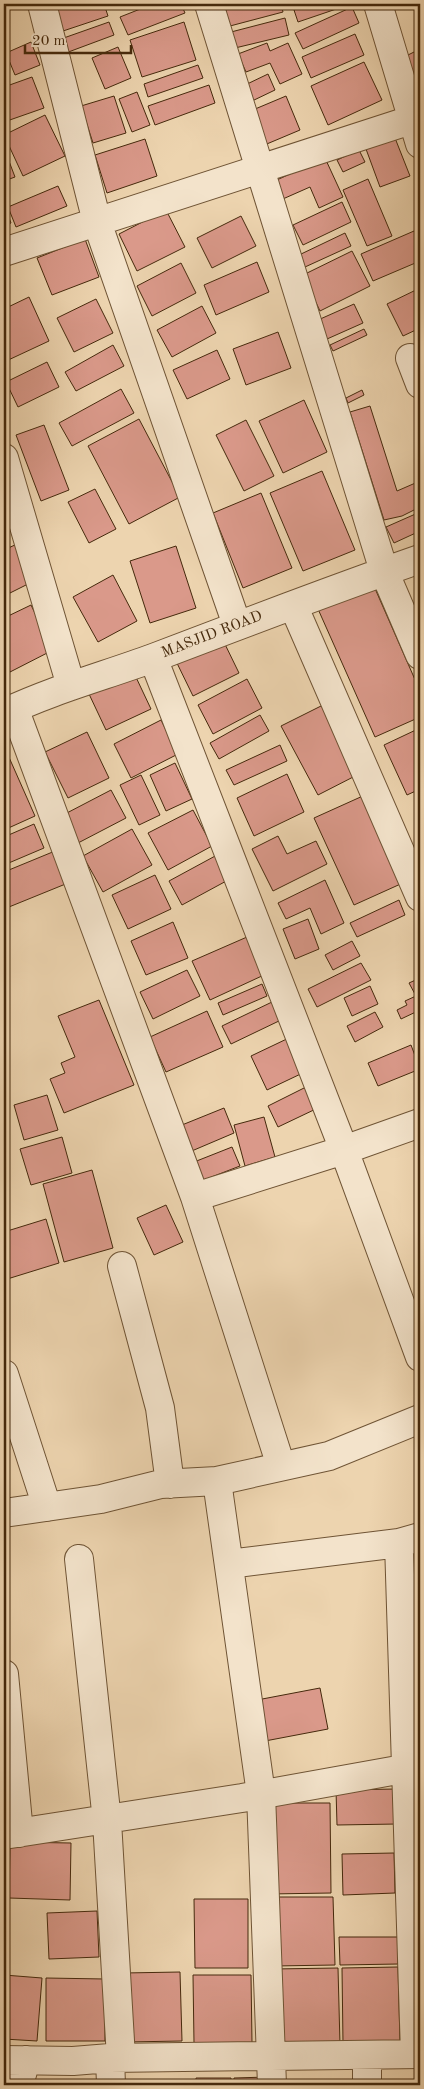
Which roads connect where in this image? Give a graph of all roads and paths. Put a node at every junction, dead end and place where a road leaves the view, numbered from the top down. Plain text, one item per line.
1 (42, 4) edge
2 (209, 4) edge
3 (378, 4) edge
4 (418, 127) edge
5 (259, 169) junction
6 (97, 222) junction
7 (4, 252) edge
8 (410, 358) dead end
9 (420, 384) edge
10 (4, 458) edge
11 (420, 559) edge
12 (384, 571) junction
13 (294, 605) junction
14 (236, 625) junction
15 (420, 654) edge
16 (153, 658) junction
17 (71, 686) junction
18 (9, 710) edge
19 (420, 897) edge
20 (420, 1123) edge
21 (344, 1150) junction
22 (194, 1197) junction
23 (122, 1266) dead end
24 (420, 1357) edge
25 (4, 1374) edge
26 (420, 1419) edge
27 (281, 1466) junction
28 (217, 1481) junction
29 (170, 1484) junction
30 (47, 1507) junction
31 (4, 1513) edge
32 (410, 1540) edge
33 (79, 1559) dead end
34 (229, 1564) junction
35 (4, 1674) edge
36 (413, 1767) edge
37 (262, 1794) junction
38 (107, 1821) junction
39 (12, 1834) edge
40 (417, 2054) edge
41 (367, 2055) junction
42 (270, 2056) junction
43 (115, 2058) junction
44 (16, 2068) edge
45 (111, 2085) edge
46 (272, 2085) edge
47 (367, 2085) edge

1 - 6 street
2 - 5 street
3 - 4 street
4 - 5 street
5 - 6 street
5 - 12 street
6 - 7 street
6 - 14 street
8 - 9 street
10 - 17 street
11 - 12 street, MASJID ROAD
12 - 13 street, MASJID ROAD
12 - 15 street
13 - 14 street, MASJID ROAD
13 - 19 street
14 - 16 street, MASJID ROAD
16 - 17 street, MASJID ROAD
16 - 21 street
17 - 18 street, MASJID ROAD
18 - 22 street
20 - 21 street
21 - 22 street
21 - 24 street
22 - 27 street
23 - 29 street
25 - 30 street
26 - 27 street
27 - 28 street
28 - 29 street
28 - 34 street
29 - 30 street
30 - 31 street
32 - 34 street
32 - 36 street
33 - 38 street
34 - 37 street
35 - 39 street
36 - 37 street
36 - 40 street
37 - 38 street
37 - 42 street
38 - 39 street
38 - 43 street
40 - 41 street
41 - 42 street
41 - 47 street
42 - 43 street
42 - 46 street
43 - 44 street
43 - 45 street

